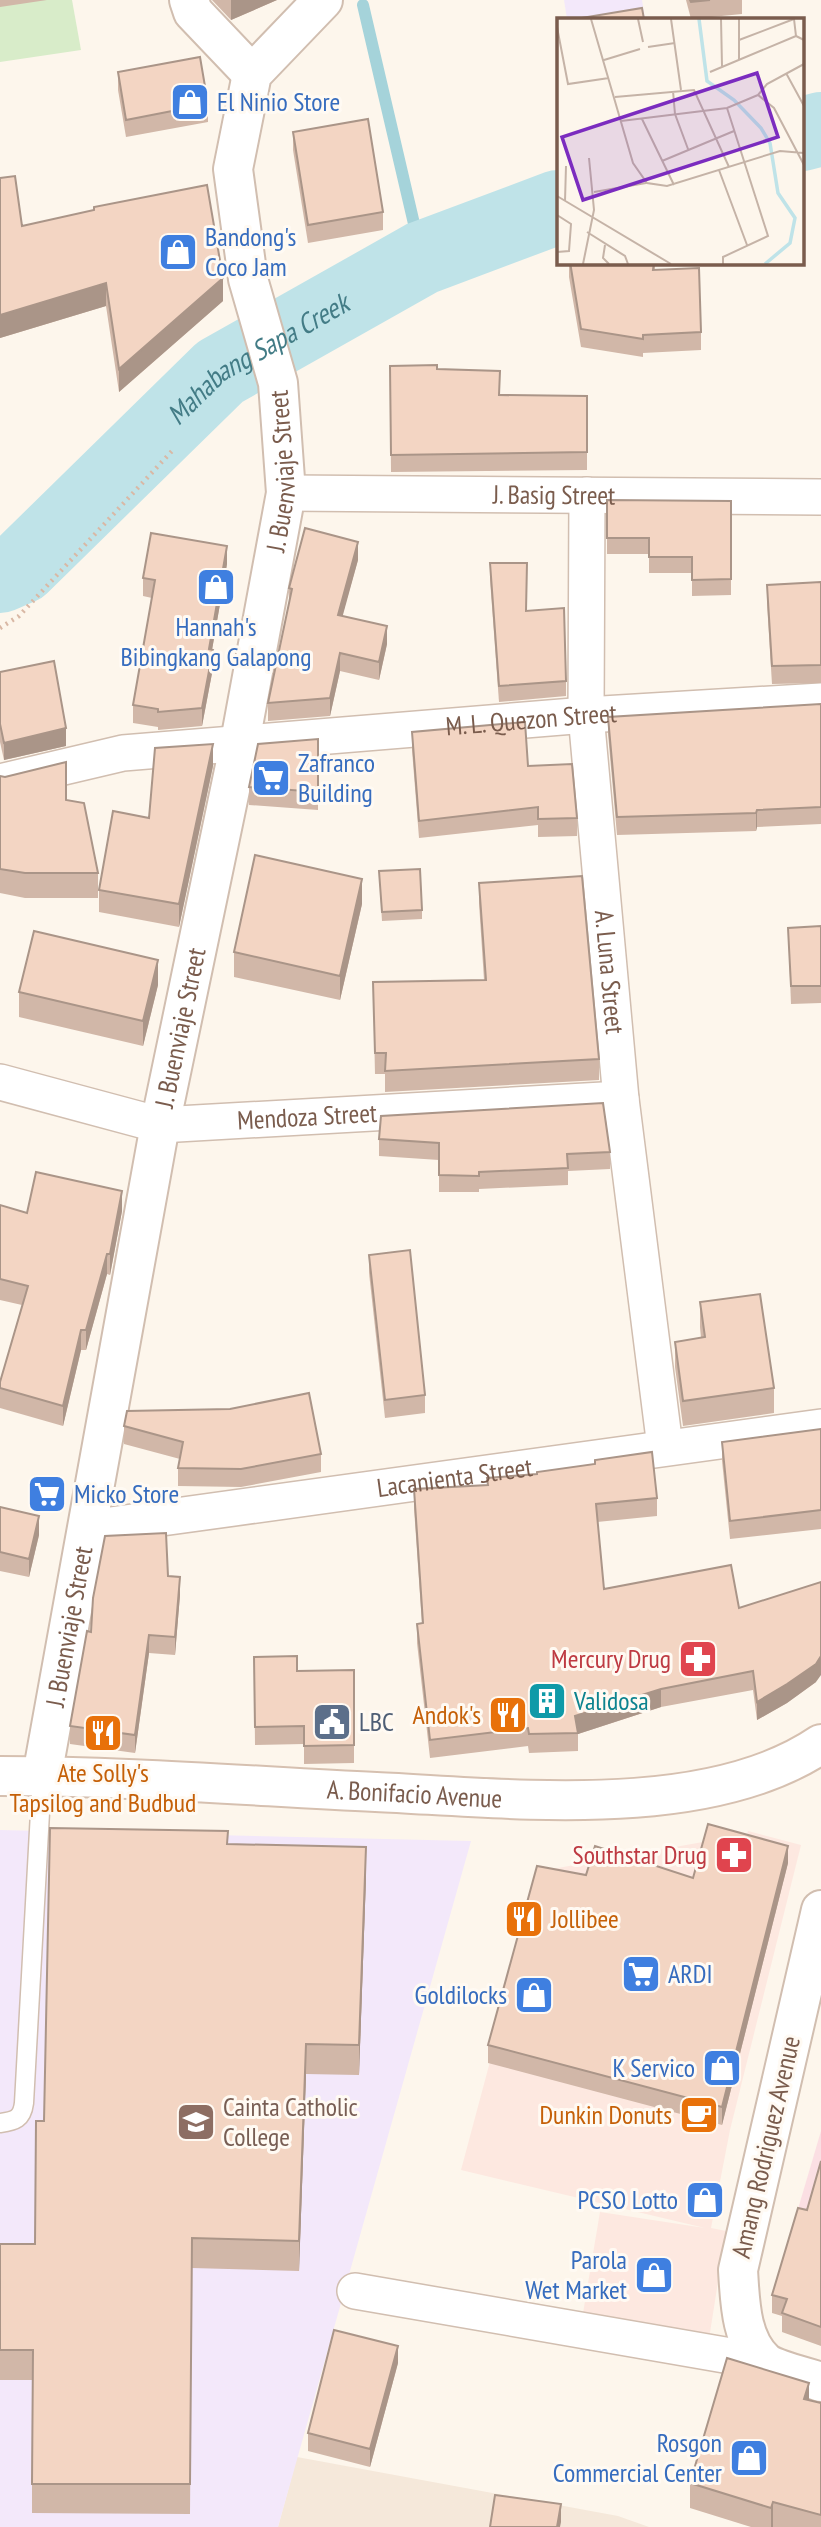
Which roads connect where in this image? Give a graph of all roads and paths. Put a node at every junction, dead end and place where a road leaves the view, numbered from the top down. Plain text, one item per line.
1 (188, 0) edge
2 (323, 0) edge
3 (252, 74) junction
4 (172, 451) dead end
5 (286, 493) junction
6 (587, 495) junction
7 (821, 497) edge
8 (0, 628) edge
9 (821, 701) edge
10 (586, 715) junction
11 (240, 742) junction
12 (0, 782) edge
13 (0, 1082) edge
14 (621, 1099) junction
15 (160, 1125) junction
16 (821, 1427) edge
17 (665, 1447) junction
18 (89, 1528) junction
19 (821, 1744) edge
20 (0, 1776) edge
21 (42, 1776) junction
22 (821, 1910) edge
23 (0, 2123) edge
24 (355, 2291) dead end
25 (765, 2362) junction
26 (821, 2382) edge

1 - 3 street
2 - 3 street
3 - 5 street, J. Buenviaje Street
4 - 8 path
5 - 6 street, J. Basig Street
5 - 11 street, J. Buenviaje Street
6 - 7 street, J. Basig Street
6 - 10 street, A. Luna Street
9 - 10 street, M. L. Quezon Street
10 - 11 street, M. L. Quezon Street
10 - 14 street, A. Luna Street
11 - 12 street, M. L. Quezon Street
11 - 15 street, J. Buenviaje Street
13 - 15 street, Mendoza Street
14 - 15 street, Mendoza Street
14 - 17 street, A. Luna Street
15 - 18 street, J. Buenviaje Street
16 - 17 street, Lacanienta Street
17 - 18 street, Lacanienta Street
18 - 21 street, J. Buenviaje Street
19 - 21 street, A. Bonifacio Avenue
20 - 21 street, A. Bonifacio Avenue
21 - 23 lane
22 - 25 street, Amang Rodriguez Avenue
24 - 25 street
25 - 26 street

